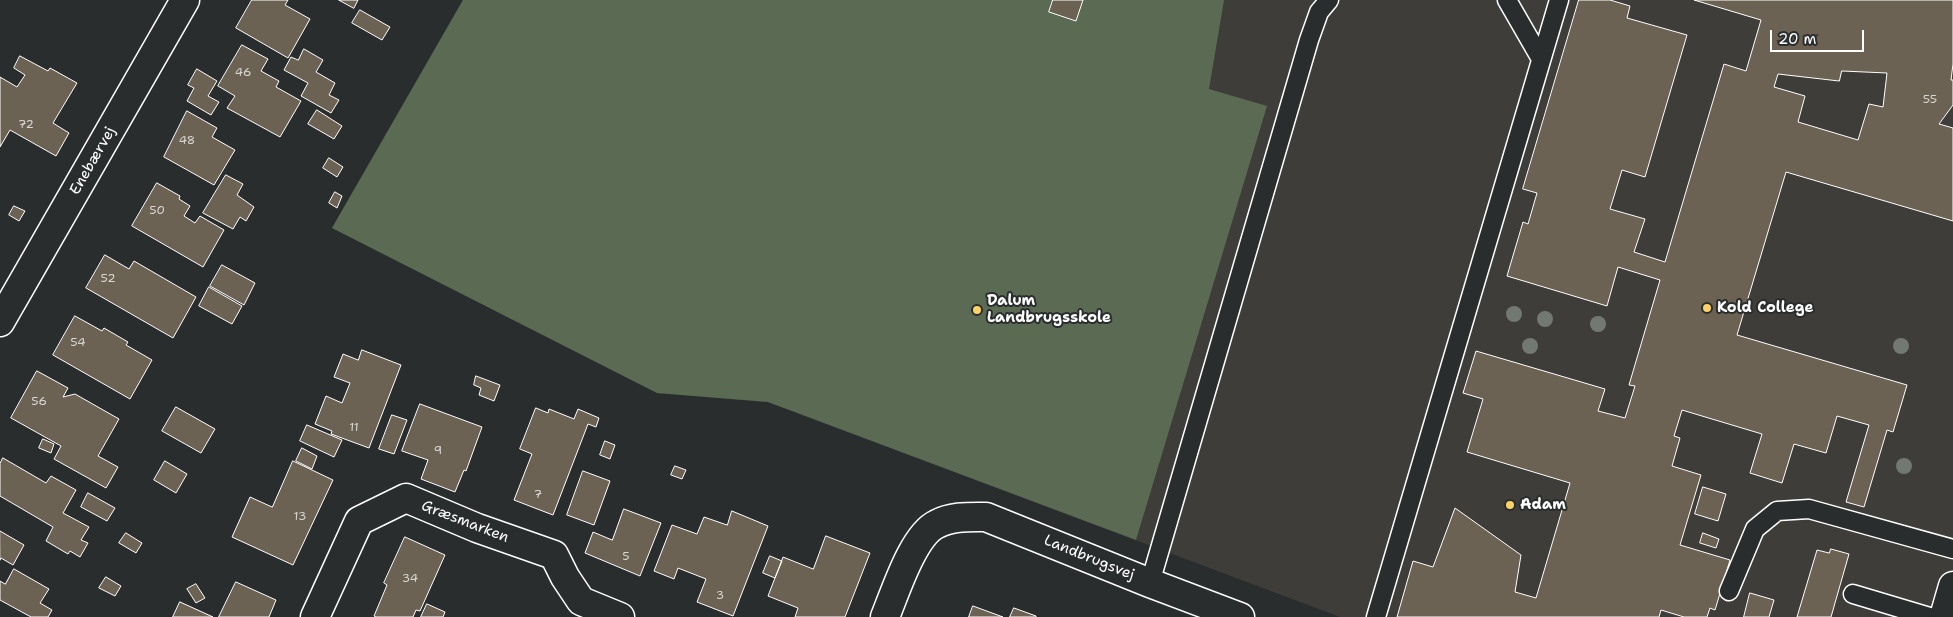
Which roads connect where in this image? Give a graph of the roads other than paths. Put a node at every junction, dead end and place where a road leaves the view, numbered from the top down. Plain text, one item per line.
1 (185, 0) edge
2 (1330, 0) edge
3 (1508, 0) edge
4 (1559, 0) edge
5 (1541, 59) junction
6 (0, 322) edge
7 (1953, 549) edge
8 (1150, 583) junction
9 (1953, 586) edge
10 (1729, 591) dead end
11 (1853, 594) dead end
12 (315, 617) edge
13 (620, 617) edge
14 (886, 617) edge
15 (1240, 617) edge
16 (1376, 617) edge
17 (1930, 617) edge
18 (1944, 617) edge

1 - 6 street, Enebærvej
2 - 8 lane
3 - 5 lane
4 - 5 lane
5 - 16 lane
7 - 10 lane
8 - 14 street, Landbrugsvej
8 - 15 street, Landbrugsvej
9 - 18 street
11 - 17 lane
12 - 13 street, Græsmarken

